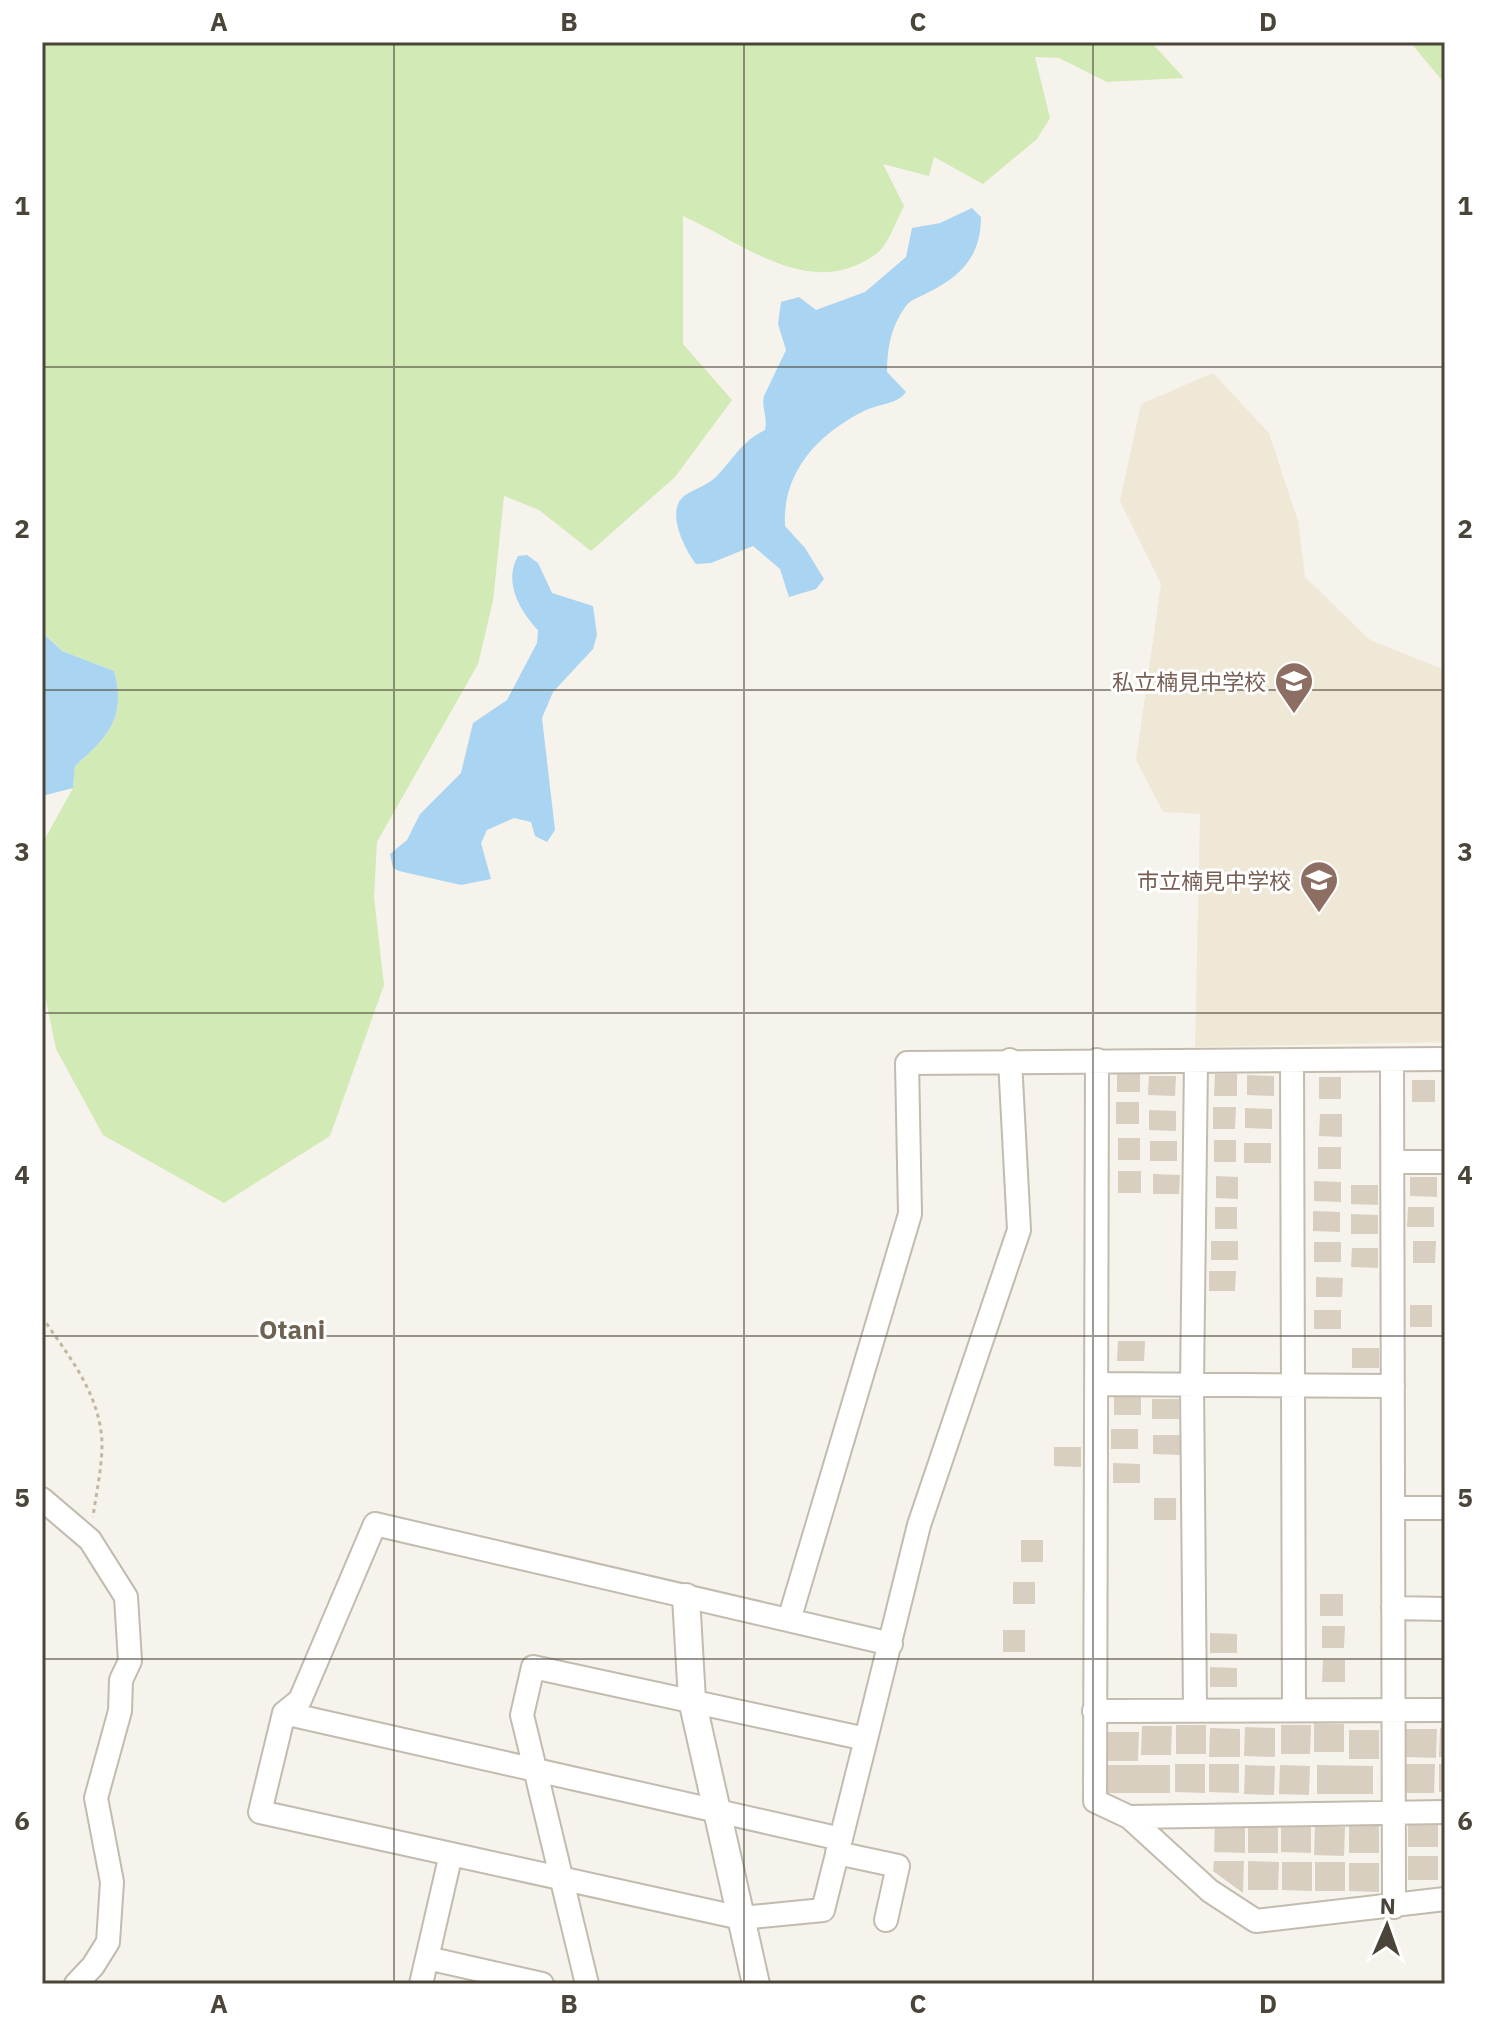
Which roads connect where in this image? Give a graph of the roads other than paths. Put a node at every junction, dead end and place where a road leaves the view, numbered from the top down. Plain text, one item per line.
1 (1445, 1059) edge
2 (1010, 1060) junction
3 (1097, 1060) junction
4 (1392, 1060) junction
5 (1196, 1061) junction
6 (1292, 1061) junction
7 (1394, 1162) junction
8 (1445, 1162) edge
9 (1192, 1383) junction
10 (1096, 1384) junction
11 (1292, 1386) junction
12 (1393, 1386) junction
13 (42, 1499) edge
14 (1393, 1508) junction
15 (1445, 1508) edge
16 (686, 1597) junction
17 (1393, 1608) junction
18 (1445, 1609) edge
19 (789, 1620) junction
20 (891, 1644) junction
21 (692, 1700) junction
22 (1195, 1710) junction
23 (1294, 1710) junction
24 (1393, 1710) junction
25 (1445, 1710) edge
26 (1094, 1711) junction
27 (284, 1713) junction
28 (866, 1739) junction
29 (536, 1770) junction
30 (717, 1811) junction
31 (1445, 1812) edge
32 (1393, 1813) junction
33 (1129, 1817) junction
34 (839, 1846) junction
35 (451, 1854) junction
36 (562, 1879) junction
37 (1445, 1899) edge
38 (1394, 1907) junction
39 (741, 1918) junction
40 (886, 1920) dead end
41 (427, 1958) junction
42 (76, 1984) edge
43 (421, 1984) edge
44 (542, 1984) edge
45 (587, 1984) edge
46 (756, 1984) edge

1 - 4 street
2 - 3 street
2 - 19 street
2 - 20 street
3 - 5 street
3 - 10 street
4 - 6 street
4 - 7 street
5 - 6 street
5 - 9 street
6 - 11 street
7 - 8 street
7 - 12 street
9 - 10 street
9 - 11 street
9 - 22 street
10 - 26 street
11 - 12 street
11 - 23 street
12 - 14 street
13 - 42 street
14 - 15 street
14 - 17 street
16 - 19 street
16 - 21 street
16 - 27 street
17 - 18 street
17 - 24 street
19 - 20 street
20 - 28 street
21 - 28 street
21 - 29 street
21 - 30 street
22 - 23 street
22 - 26 street
23 - 24 street
24 - 25 street
24 - 32 street
26 - 33 street
27 - 29 street
27 - 35 street
28 - 34 street
29 - 30 street
29 - 36 street
30 - 34 street
30 - 39 street
31 - 32 street
32 - 33 street
32 - 38 street
33 - 38 street
34 - 39 street
34 - 40 street
35 - 36 street
35 - 41 street
36 - 39 street
36 - 45 street
37 - 38 street
39 - 46 street
41 - 43 street
41 - 44 street

